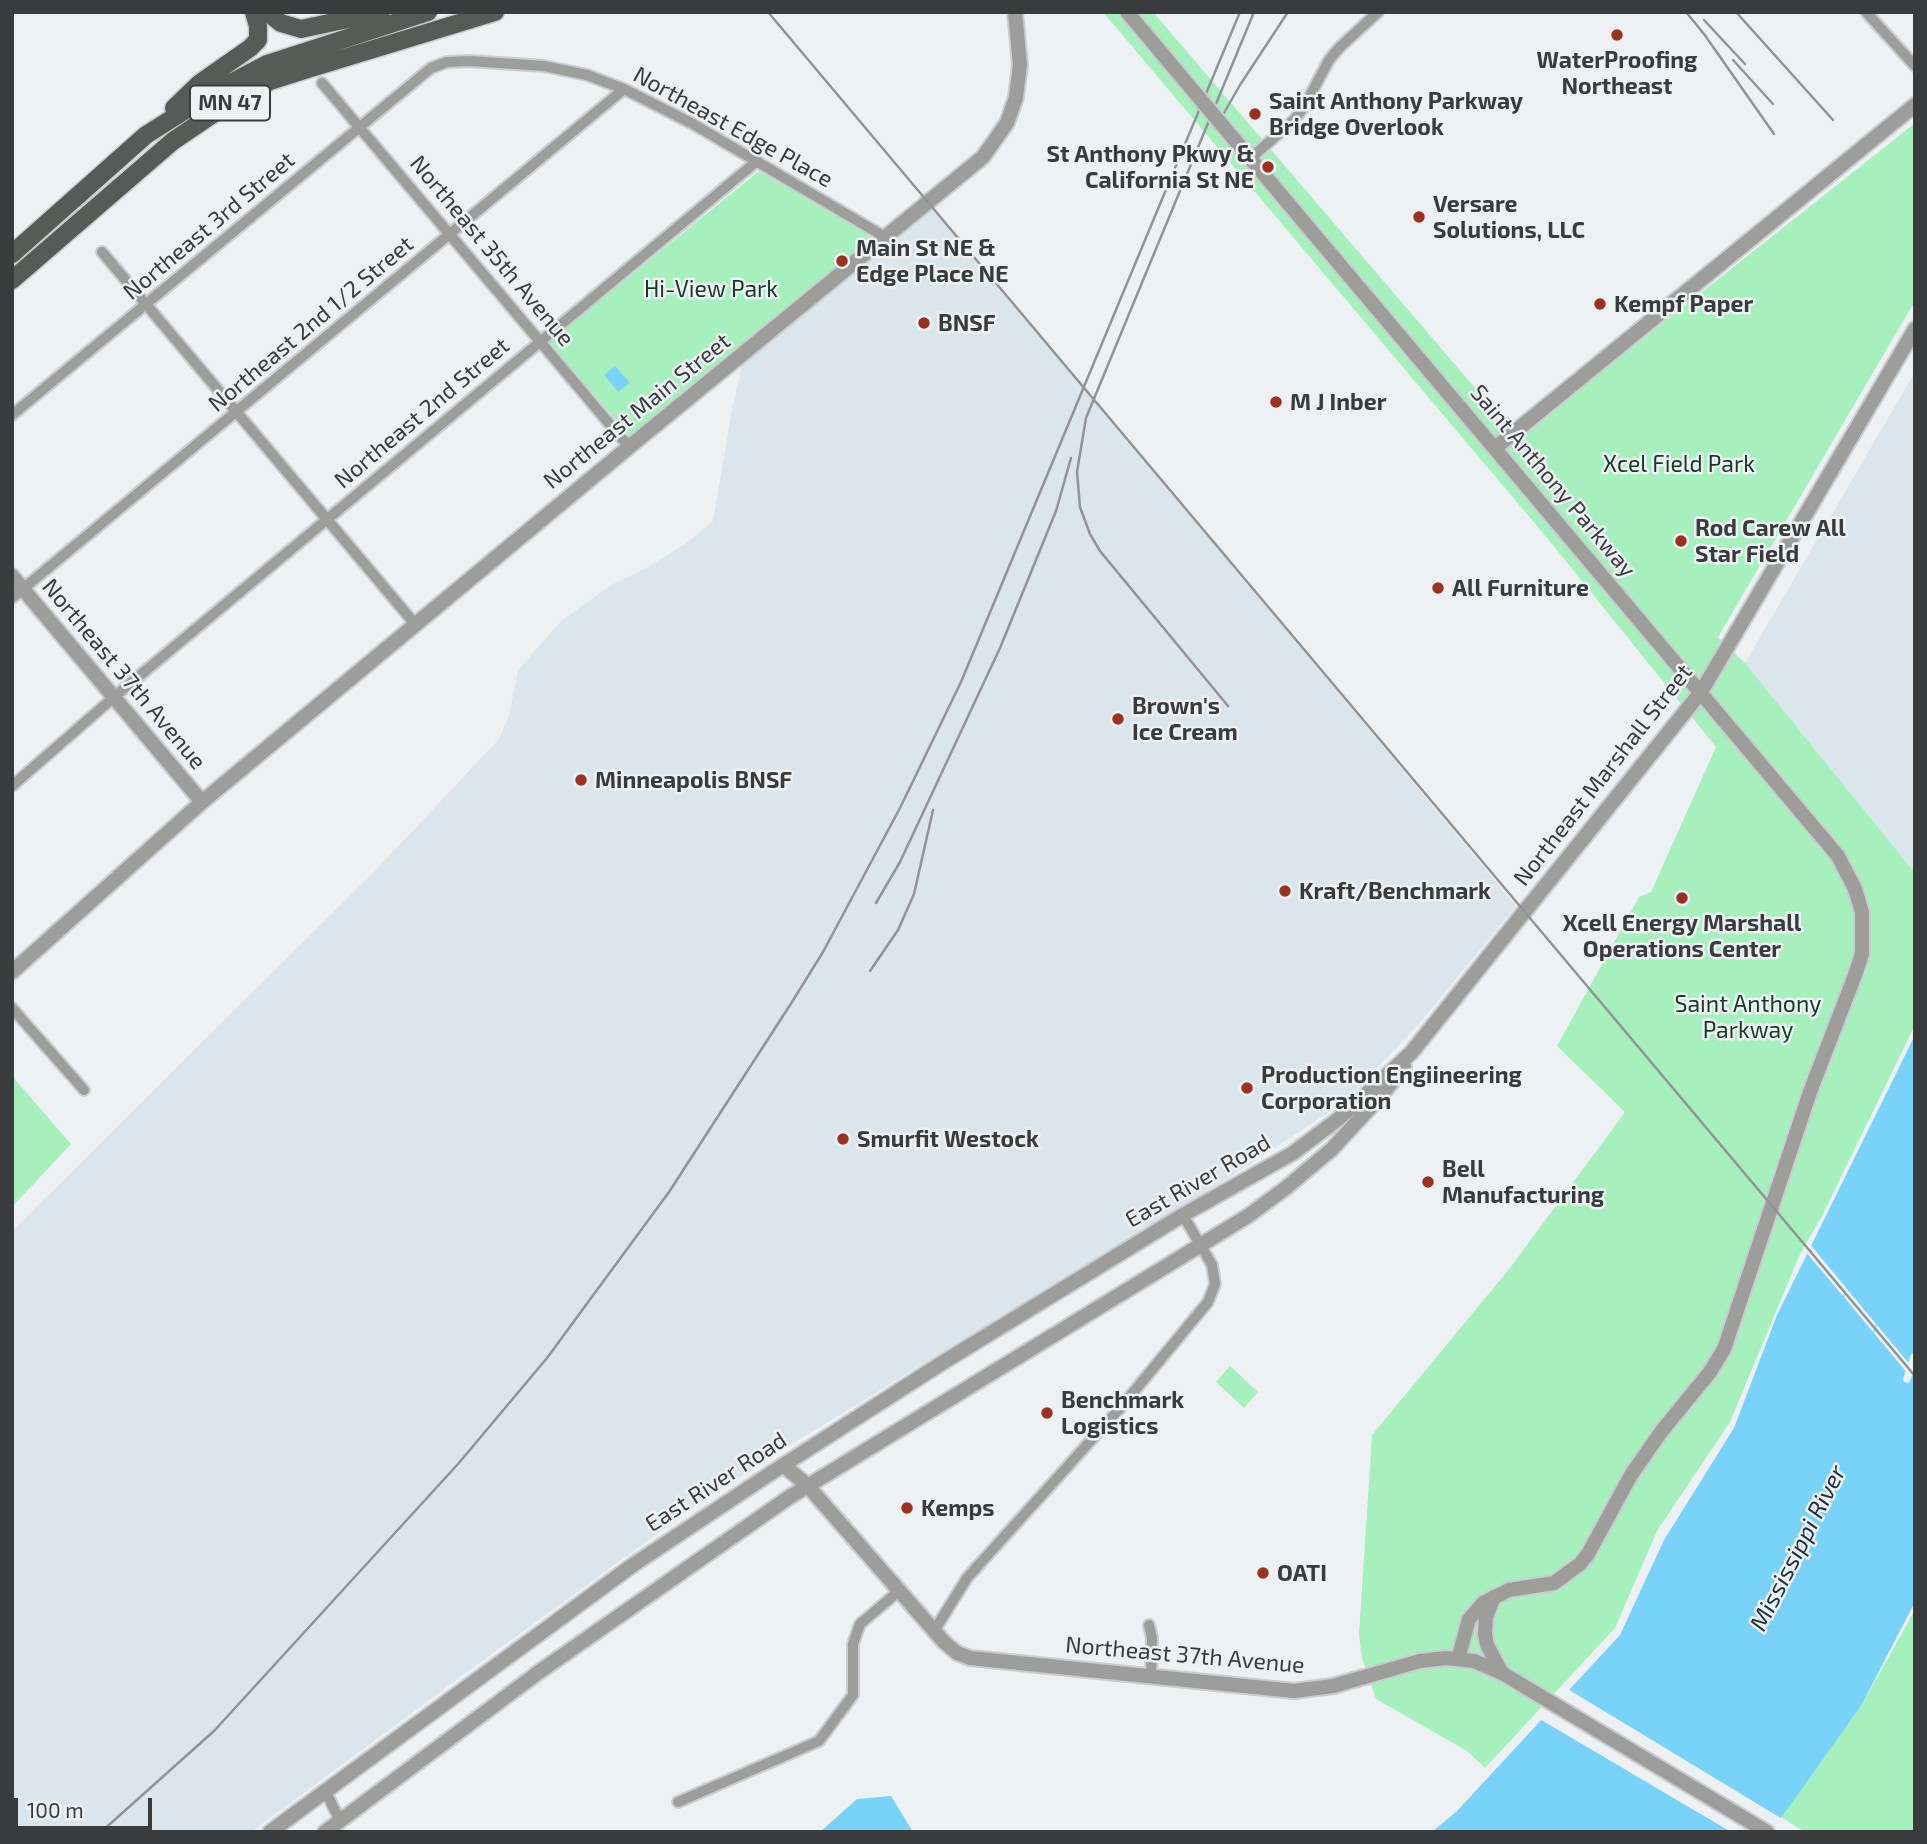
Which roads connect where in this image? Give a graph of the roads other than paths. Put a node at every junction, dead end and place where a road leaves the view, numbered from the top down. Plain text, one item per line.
1 (254, 12) edge
2 (267, 12) edge
3 (381, 12) edge
4 (428, 12) edge
5 (495, 12) edge
6 (1015, 12) edge
7 (1127, 12) edge
8 (1378, 12) edge
9 (1866, 12) edge
10 (1915, 66) edge
11 (431, 68) joint
12 (322, 83) dead end
13 (624, 89) junction
14 (1915, 106) edge
15 (360, 128) junction
16 (146, 135) junction
17 (1251, 158) junction
18 (757, 161) junction
19 (450, 235) junction
20 (885, 237) junction
21 (102, 252) dead end
22 (12, 254) edge
23 (12, 280) edge
24 (146, 305) junction
25 (1915, 329) edge
26 (540, 342) junction
27 (237, 412) junction
28 (12, 415) edge
29 (629, 447) junction
30 (1495, 448) junction
31 (327, 520) junction
32 (12, 576) edge
33 (18, 593) edge
34 (415, 624) junction
35 (1701, 692) junction
36 (114, 697) junction
37 (12, 786) edge
38 (202, 802) junction
39 (12, 972) edge
40 (12, 1008) edge
41 (1411, 1053) junction
42 (83, 1090) dead end
43 (1183, 1214) junction
44 (1201, 1246) junction
45 (783, 1465) junction
46 (807, 1485) junction
47 (900, 1590) junction
48 (1494, 1597) junction
49 (1149, 1625) dead end
50 (934, 1631) junction
51 (1458, 1659) junction
52 (1502, 1673) junction
53 (1151, 1676) junction
54 (325, 1790) junction
55 (678, 1802) dead end
56 (340, 1821) junction
57 (270, 1832) edge
58 (325, 1832) edge
59 (1767, 1832) edge

1 - 16 main road
2 - 3 main road
4 - 16 main road, MN 47
5 - 23 main road, MN 47
6 - 20 street, Northeast Main Street
7 - 17 street, Saint Anthony Parkway, bridge
8 - 17 street
9 - 10 street
11 - 13 street, Northeast Edge Place
11 - 15 street, Northeast 3rd Street
12 - 15 street, Northeast 35th Avenue
13 - 18 street, Northeast Edge Place
13 - 19 street, Northeast 2nd 1/2 Street
14 - 30 street
15 - 19 street, Northeast 35th Avenue
15 - 24 street, Northeast 3rd Street
16 - 22 main road, MN 47
17 - 30 street, Saint Anthony Parkway
18 - 20 street, Northeast Edge Place
18 - 26 street, Northeast 2nd Street
19 - 26 street, Northeast 35th Avenue
19 - 27 street, Northeast 2nd 1/2 Street
20 - 29 street, Northeast Main Street
21 - 24 street
24 - 27 street
24 - 28 street, Northeast 3rd Street
25 - 35 street, Northeast Marshall Street
26 - 29 street, Northeast 35th Avenue
26 - 31 street, Northeast 2nd Street
27 - 31 street
27 - 33 street, Northeast 2nd 1/2 Street
29 - 34 street, Northeast Main Street
30 - 35 street, Saint Anthony Parkway
31 - 34 street
31 - 36 street, Northeast 2nd Street
32 - 33 street, Northeast 37th Avenue
33 - 36 street, Northeast 37th Avenue
34 - 38 street, Northeast Main Street
35 - 41 street, Northeast Marshall Street
35 - 48 street, Saint Anthony Parkway
36 - 37 street, Northeast 2nd Street
36 - 38 street, Northeast 37th Avenue
38 - 39 street, Northeast Main Street
40 - 42 street
41 - 43 street, East River Road
41 - 44 street
43 - 44 street
43 - 45 street, East River Road
44 - 46 street
44 - 50 street
45 - 46 street, Northeast 37th Avenue
45 - 54 street, East River Road
46 - 47 street, Northeast 37th Avenue
46 - 56 street
47 - 50 street, Northeast 37th Avenue
47 - 55 street
48 - 51 street, Saint Anthony Parkway
48 - 52 street
49 - 53 street
50 - 53 street, Northeast 37th Avenue
51 - 52 street, Northeast 37th Avenue
51 - 53 street, Northeast 37th Avenue
52 - 59 street, Northeast 37th Avenue
54 - 56 street
54 - 57 street, East River Road
56 - 58 street

